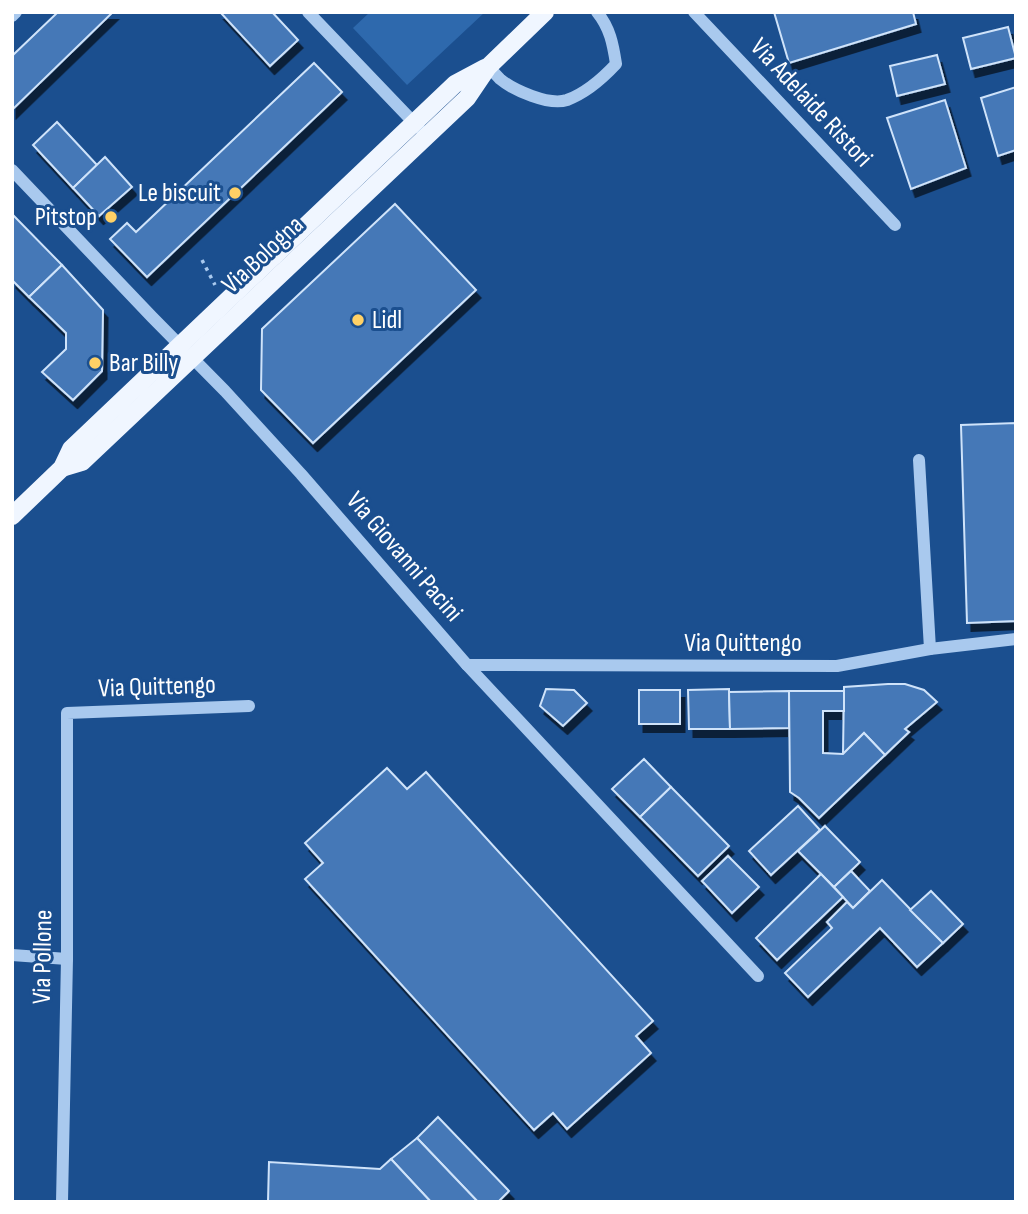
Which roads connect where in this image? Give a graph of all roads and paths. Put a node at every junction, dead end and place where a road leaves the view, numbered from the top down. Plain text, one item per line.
1 (308, 12) edge
2 (545, 12) edge
3 (597, 12) edge
4 (694, 12) edge
5 (488, 66) junction
6 (420, 130) junction
7 (12, 170) edge
8 (895, 225) dead end
9 (202, 260) dead end
10 (216, 287) dead end
11 (187, 351) junction
12 (919, 460) dead end
13 (12, 516) edge
14 (1016, 639) edge
15 (930, 649) junction
16 (467, 665) junction
17 (249, 706) dead end
18 (67, 713) joint
19 (12, 956) edge
20 (66, 959) junction
21 (758, 976) dead end
22 (62, 1202) edge

1 - 6 street
2 - 5 main road, Via Bologna
3 - 5 street
4 - 8 street, Via Adelaide Ristori
5 - 6 main road, Via Bologna
6 - 11 main road, Via Bologna
7 - 11 street, Via Giovanni Pacini
9 - 10 path
11 - 13 main road, Via Bologna
11 - 16 street, Via Giovanni Pacini
12 - 15 street
14 - 15 street, Via Quittengo
15 - 16 street, Via Quittengo
16 - 21 street, Via Giovanni Pacini
17 - 18 street, Via Quittengo
18 - 20 street, Via Pollone
19 - 20 street
20 - 22 street, Via Pollone

